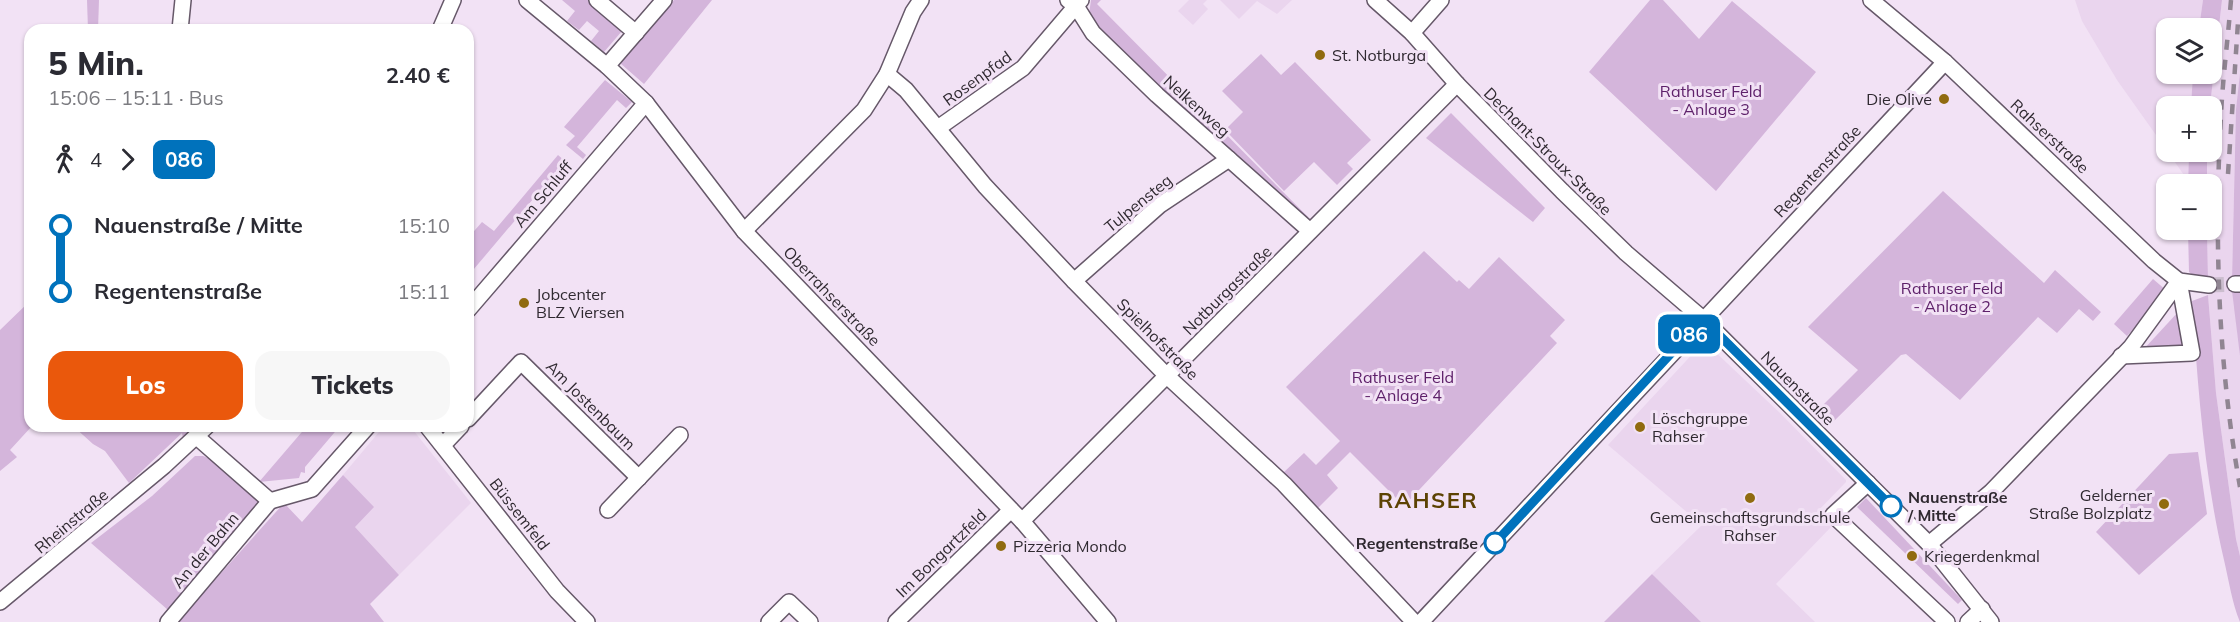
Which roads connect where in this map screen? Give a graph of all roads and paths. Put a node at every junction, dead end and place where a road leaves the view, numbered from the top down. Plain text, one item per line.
1 (183, 0) edge
2 (453, 0) edge
3 (527, 0) edge
4 (597, 0) edge
5 (664, 0) edge
6 (921, 0) edge
7 (1375, 0) edge
8 (1441, 0) edge
9 (1871, 0) edge
10 (1075, 2) edge
11 (181, 24) edge
12 (443, 24) edge
13 (636, 33) junction
14 (1412, 33) junction
15 (1945, 62) junction
16 (607, 66) junction
17 (887, 74) junction
18 (1456, 84) junction
19 (646, 103) junction
20 (938, 128) junction
21 (1229, 159) junction
22 (744, 231) junction
23 (1311, 231) junction
24 (1074, 281) junction
25 (2179, 281) junction
26 (2210, 285) tunnel mouth
27 (474, 303) edge
28 (1703, 319) junction
29 (2121, 357) junction
30 (1167, 376) junction
31 (474, 413) edge
32 (201, 432) edge
33 (203, 432) edge
34 (363, 432) edge
35 (432, 432) edge
36 (455, 432) edge
37 (680, 435) dead end
38 (443, 445) junction
39 (639, 478) junction
40 (1868, 483) junction
41 (270, 501) junction
42 (608, 510) dead end
43 (1017, 515) junction
44 (1929, 544) junction
45 (0, 602) edge
46 (1987, 616) edge
47 (168, 622) edge
48 (587, 622) edge
49 (769, 622) edge
50 (810, 622) edge
51 (896, 622) edge
52 (1108, 622) edge
53 (1414, 622) edge
54 (1421, 622) edge
55 (1947, 622) edge
56 (1968, 622) edge

1 - 11 street
2 - 12 street
3 - 16 street, Oberrahserstraße
4 - 13 street
5 - 13 street
6 - 17 street
7 - 14 street, Dechant-Stroux-Straße
8 - 14 street
9 - 15 street, Rahserstraße
10 - 20 street, Rosenpfad
10 - 21 street, Nelkenweg
13 - 16 street
14 - 18 street, Dechant-Stroux-Straße
15 - 25 street, Rahserstraße
15 - 28 street, Regentenstraße
16 - 19 street, Oberrahserstraße
17 - 20 street, Spielhofstraße
17 - 22 street
18 - 23 street, Notburgastraße
18 - 28 street, Dechant-Stroux-Straße
19 - 22 street, Oberrahserstraße
19 - 27 street, Am Schluff
20 - 24 street, Spielhofstraße
21 - 23 street, Nelkenweg
21 - 24 street, Tulpensteg
22 - 43 street, Oberrahserstraße
23 - 30 street, Notburgastraße
24 - 30 street, Spielhofstraße
25 - 26 street
25 - 29 street
25 - 29 street
28 - 40 street, Nauenstraße
28 - 54 street, Regentenstraße
29 - 44 street
30 - 43 street, Notburgastraße
30 - 53 street, Spielhofstraße
31 - 39 street, Am Jostenbaum
32 - 45 street, Rheinstraße
33 - 41 street
34 - 41 street
35 - 38 street, Büssemfeld
36 - 38 street
37 - 39 street
38 - 48 street, Büssemfeld
39 - 42 street
40 - 44 street, Nauenstraße
40 - 55 street
41 - 47 street, An der Bahn
43 - 51 street, Im Bongartzfeld
43 - 52 street, Oberrahserstraße
44 - 46 street, Nauenstraße
46 - 56 street
49 - 50 street

